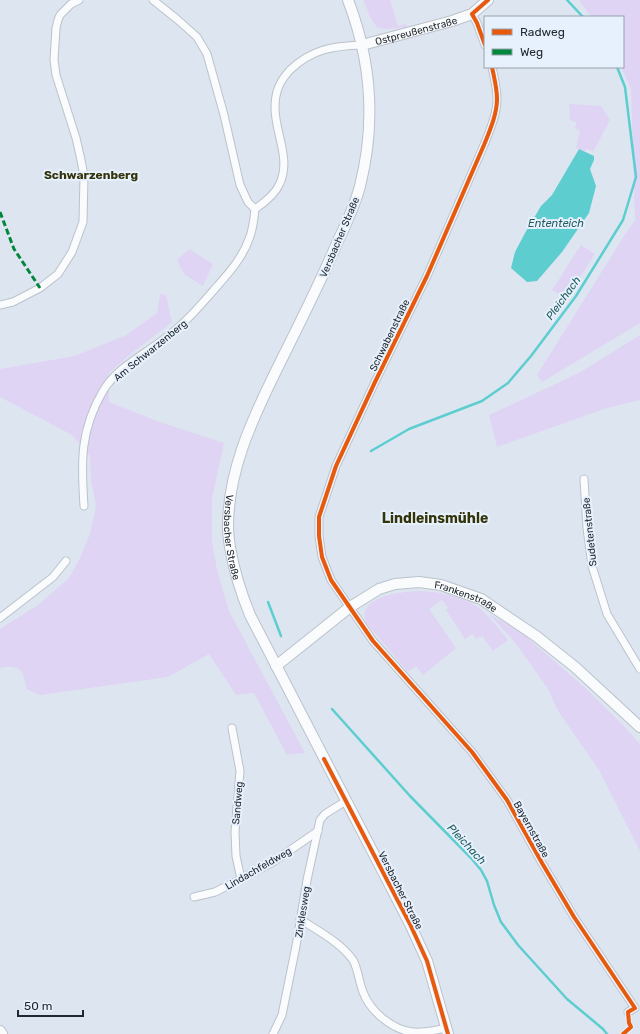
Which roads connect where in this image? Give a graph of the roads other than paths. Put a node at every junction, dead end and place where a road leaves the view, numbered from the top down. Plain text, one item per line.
1 (78, 0) edge
2 (152, 0) edge
3 (348, 0) edge
4 (488, 0) edge
5 (472, 14) junction
6 (484, 42) edge
7 (362, 45) junction
8 (492, 68) edge
9 (256, 209) junction
10 (0, 305) edge
11 (584, 479) dead end
12 (84, 506) dead end
13 (66, 561) dead end
14 (350, 607) junction
15 (0, 618) edge
16 (276, 666) junction
17 (640, 669) edge
18 (640, 727) edge
19 (232, 728) dead end
20 (346, 801) junction
21 (318, 831) junction
22 (241, 879) junction
23 (194, 897) dead end
24 (300, 919) junction
25 (628, 1012) dead end
26 (0, 1031) edge
27 (447, 1031) edge
28 (2, 1034) edge
29 (273, 1034) edge

1 - 10 street
2 - 9 street
3 - 7 main road, Versbacher Straße
4 - 5 main road, Ostpreußenstraße
5 - 6 street
5 - 7 main road, Ostpreußenstraße
7 - 9 street
7 - 16 main road, Versbacher Straße
8 - 14 street, Schwabenstraße
9 - 12 street, Am Schwarzenberg
11 - 17 street, Sudetenstraße
13 - 15 street
14 - 16 main road, Frankenstraße
14 - 18 main road, Frankenstraße
14 - 25 street, Bayernstraße
16 - 20 main road, Versbacher Straße
19 - 22 street, Sandweg
20 - 21 street, Zinklesweg
20 - 27 main road, Versbacher Straße
21 - 22 street, Lindachfeldweg
21 - 24 street, Zinklesweg
22 - 23 street, Lindachfeldweg
24 - 27 street
24 - 29 street, Zinklesweg
26 - 28 main road

